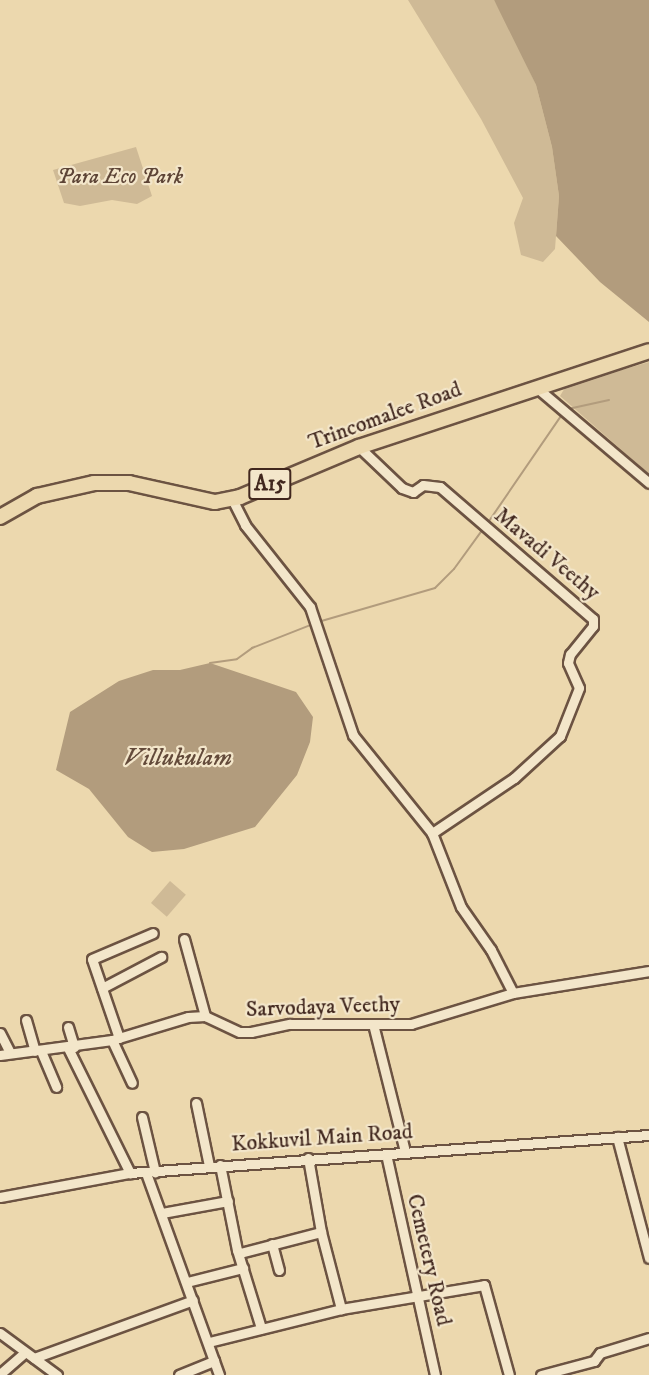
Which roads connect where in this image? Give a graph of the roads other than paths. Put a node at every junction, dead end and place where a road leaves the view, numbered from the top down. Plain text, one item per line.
1 (649, 351) edge
2 (536, 387) junction
3 (359, 447) junction
4 (649, 483) edge
5 (232, 499) junction
6 (0, 517) edge
7 (432, 833) junction
8 (153, 933) dead end
9 (184, 939) dead end
10 (161, 957) dead end
11 (649, 971) edge
12 (102, 988) junction
13 (513, 993) junction
14 (205, 1016) junction
15 (26, 1020) dead end
16 (373, 1024) junction
17 (68, 1027) dead end
18 (0, 1033) edge
19 (115, 1039) junction
20 (71, 1048) junction
21 (38, 1051) junction
22 (5, 1054) edge
23 (132, 1083) dead end
24 (56, 1087) dead end
25 (196, 1104) dead end
26 (141, 1117) dead end
27 (649, 1135) edge
28 (616, 1137) junction
29 (405, 1151) junction
30 (386, 1154) junction
31 (308, 1158) junction
32 (209, 1166) junction
33 (220, 1166) junction
34 (150, 1172) junction
35 (130, 1173) junction
36 (0, 1197) edge
37 (228, 1201) junction
38 (162, 1213) junction
39 (321, 1232) junction
40 (272, 1244) junction
41 (240, 1253) junction
42 (649, 1258) edge
43 (243, 1268) junction
44 (279, 1270) dead end
45 (187, 1282) junction
46 (416, 1295) junction
47 (193, 1300) junction
48 (341, 1309) junction
49 (261, 1328) junction
50 (0, 1333) edge
51 (649, 1338) edge
52 (209, 1342) junction
53 (25, 1352) junction
54 (34, 1358) junction
55 (214, 1360) junction
56 (575, 1371) edge
57 (0, 1374) edge
58 (57, 1375) edge
59 (179, 1375) edge
60 (219, 1375) edge
61 (435, 1375) edge
62 (508, 1375) edge
63 (541, 1375) edge

1 - 2 highway, Trincomalee Road / A15
2 - 3 highway, Trincomalee Road / A15
2 - 4 street
3 - 5 highway, Trincomalee Road / A15
3 - 7 street, Mavadi Veethy
5 - 6 highway, Trincomalee Road / A15
5 - 7 street
7 - 13 street
8 - 12 street
9 - 14 street
10 - 12 street
11 - 13 street, Sarvodaya Veethy
12 - 19 street
13 - 16 street, Sarvodaya Veethy
14 - 16 street, Sarvodaya Veethy
14 - 19 street
15 - 21 street
16 - 29 street
17 - 20 street
18 - 22 street
19 - 20 street
19 - 23 street
20 - 21 street
20 - 35 street
21 - 22 street
21 - 24 street
25 - 32 street
26 - 34 street
27 - 28 street, Kokkuvil Main Road
28 - 29 street, Kokkuvil Main Road
28 - 42 street
29 - 30 street, Kokkuvil Main Road
30 - 31 street, Kokkuvil Main Road
30 - 46 street, Cemetery Road
31 - 33 street, Kokkuvil Main Road
31 - 39 street
32 - 33 street, Kokkuvil Main Road
32 - 34 street, Kokkuvil Main Road
33 - 37 street
34 - 35 street, Kokkuvil Main Road
34 - 38 street
35 - 36 street, Kokkuvil Main Road
37 - 38 street
37 - 41 street
38 - 45 street
39 - 40 street
39 - 48 street
40 - 41 street
40 - 44 street
41 - 43 street
43 - 45 street
43 - 49 street
45 - 47 street
46 - 48 street
46 - 61 street, Cemetery Road
46 - 62 street
47 - 52 street
47 - 54 street
48 - 49 street
49 - 52 street
50 - 53 street
51 - 56 street
52 - 55 street
53 - 54 street
53 - 57 street
54 - 58 street
55 - 59 street
55 - 60 street
56 - 63 street

